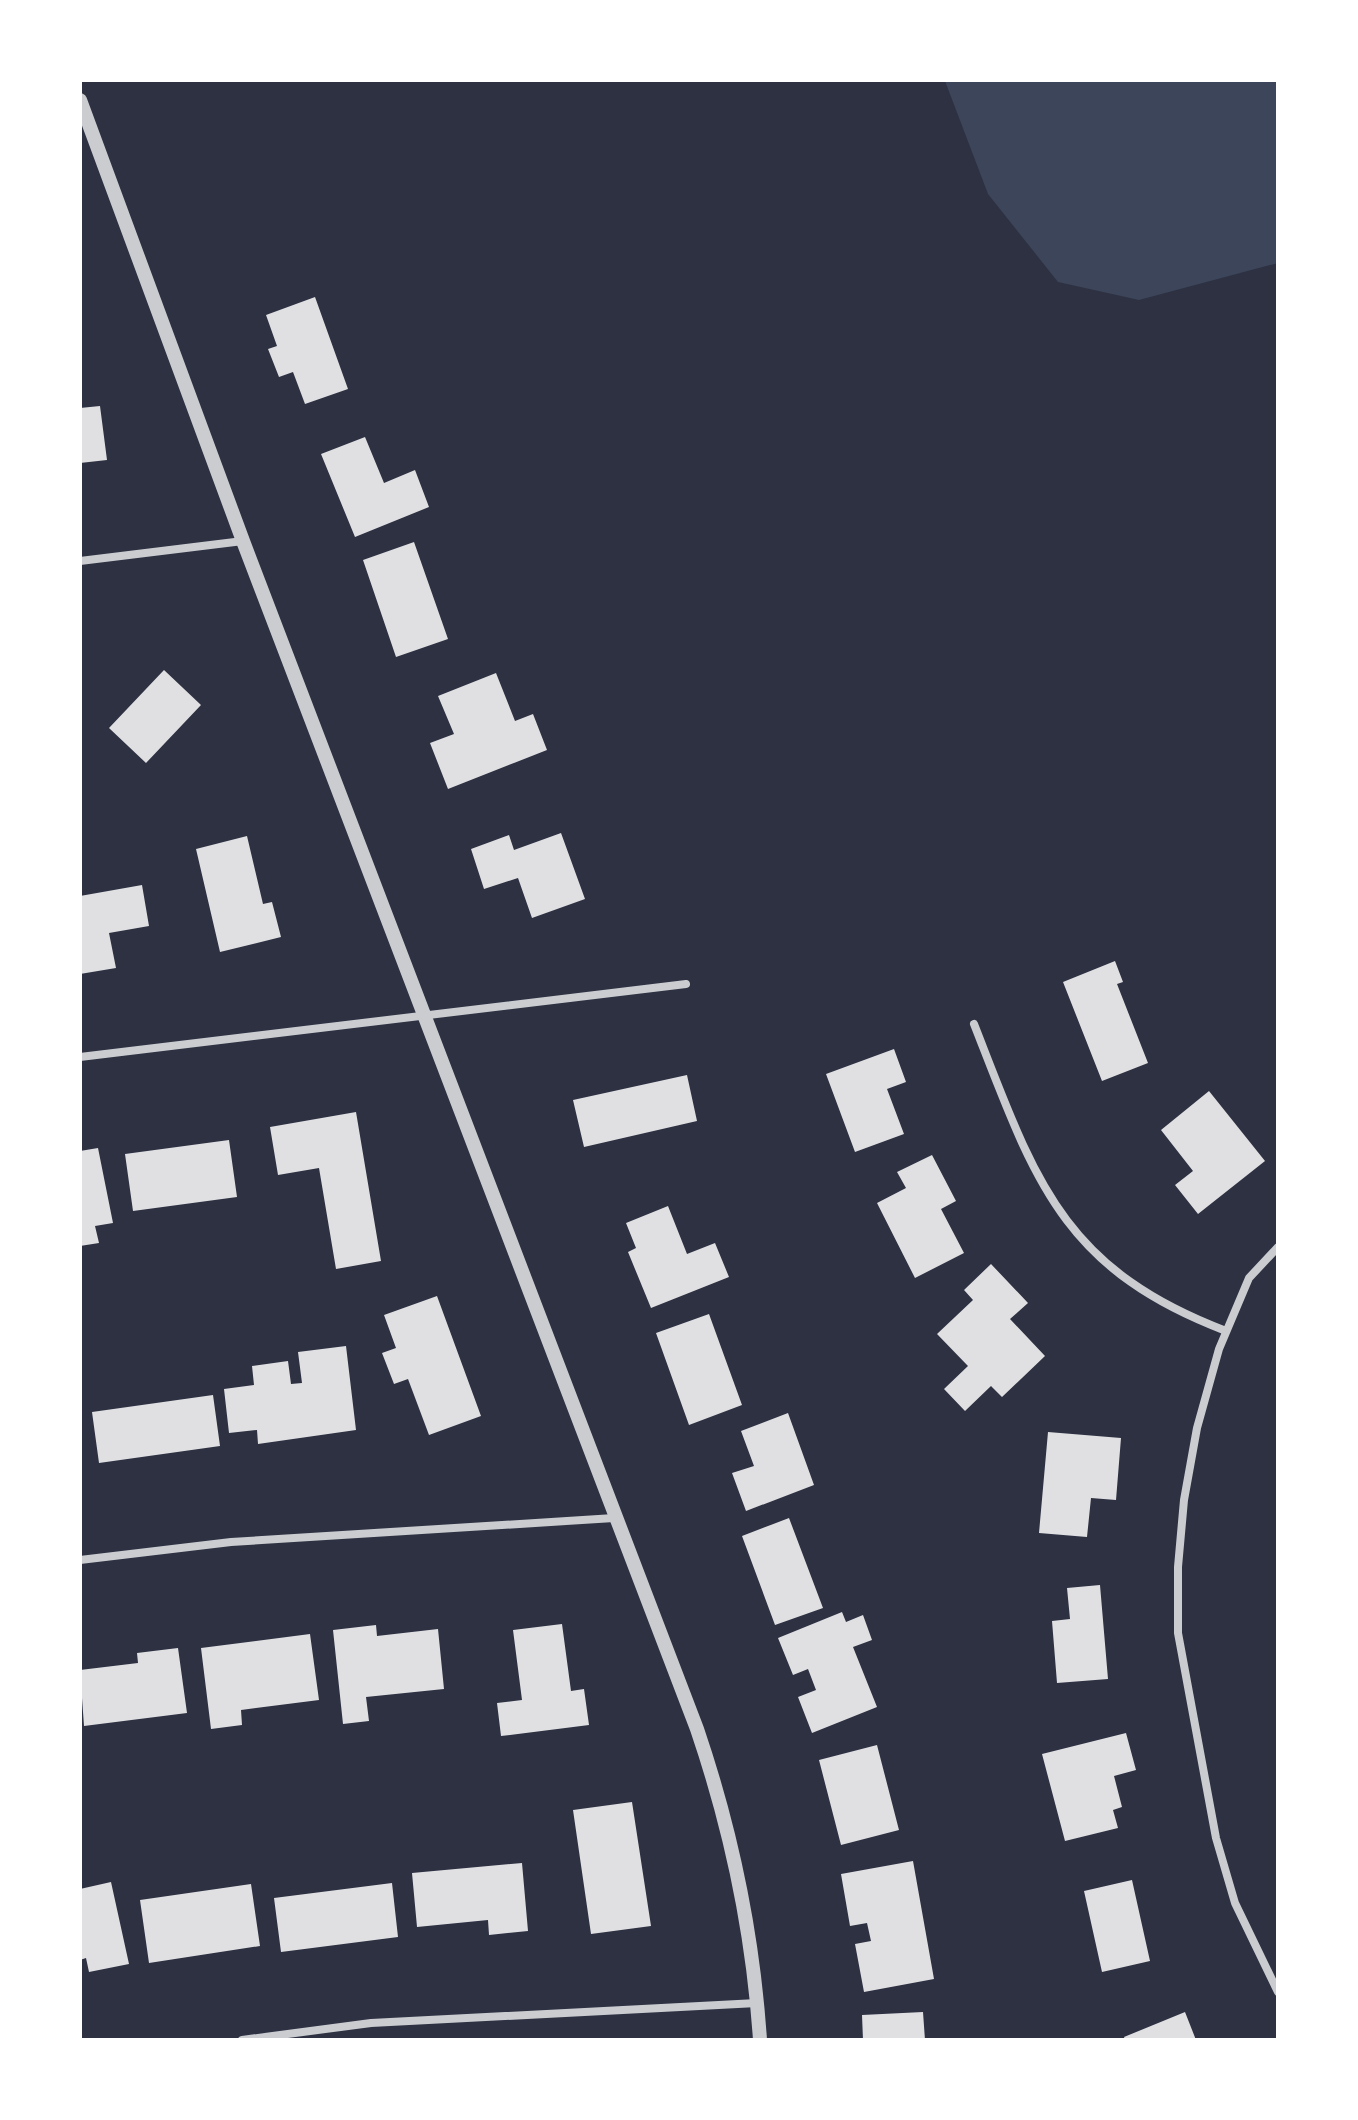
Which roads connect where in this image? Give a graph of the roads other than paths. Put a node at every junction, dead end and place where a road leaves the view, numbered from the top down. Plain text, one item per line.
1 (80, 100) edge
2 (243, 541) junction
3 (80, 561) edge
4 (686, 984) dead end
5 (423, 1013) junction
6 (974, 1024) dead end
7 (80, 1057) edge
8 (1278, 1247) edge
9 (1226, 1331) junction
10 (614, 1518) junction
11 (80, 1560) edge
12 (1278, 1992) edge
13 (757, 2003) junction
14 (242, 2040) edge
15 (760, 2040) edge

1 - 2 street
2 - 3 street
2 - 5 street
4 - 5 street
5 - 7 street
5 - 10 street
6 - 9 street
8 - 9 street
9 - 12 street
10 - 11 street
10 - 13 street
13 - 14 street
13 - 15 street

